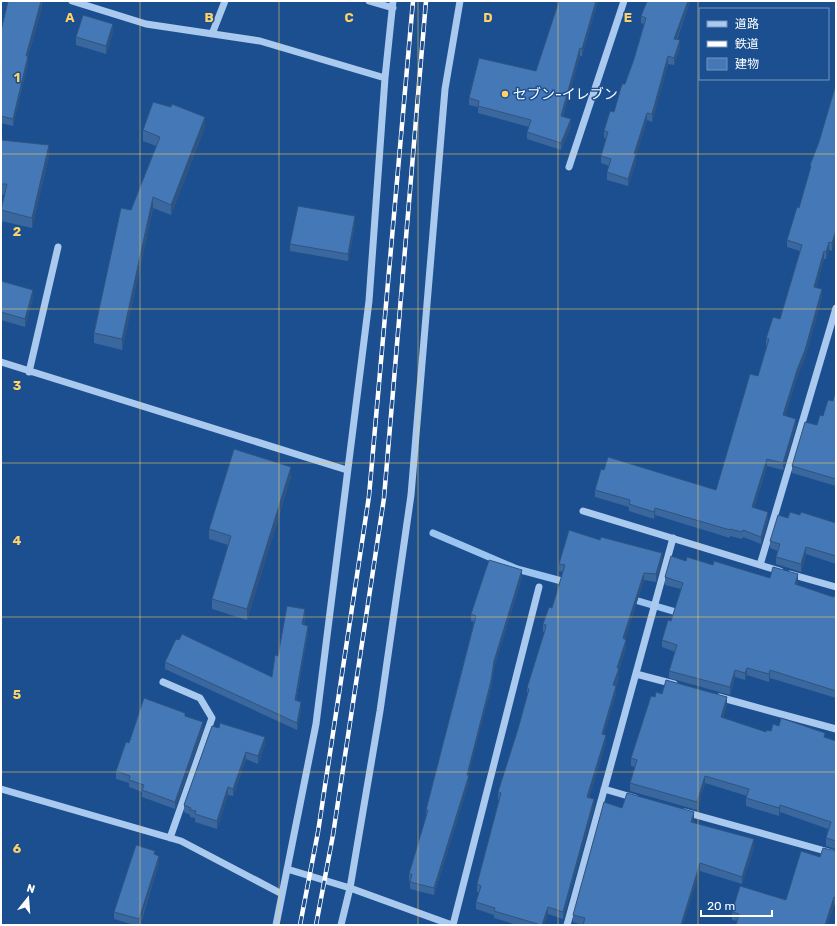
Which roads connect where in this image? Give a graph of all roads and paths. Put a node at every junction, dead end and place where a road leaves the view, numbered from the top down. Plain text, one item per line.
1 (72, 1) edge
2 (225, 1) edge
3 (369, 1) edge
4 (460, 1) edge
5 (624, 1) edge
6 (393, 5) edge
7 (212, 34) junction
8 (384, 78) junction
9 (569, 167) dead end
10 (58, 247) dead end
11 (836, 308) edge
12 (1, 362) edge
13 (29, 372) junction
14 (347, 470) junction
15 (583, 511) dead end
16 (673, 538) junction
17 (760, 565) junction
18 (539, 587) dead end
19 (836, 587) edge
20 (636, 674) junction
21 (163, 682) dead end
22 (682, 687) edge
23 (713, 695) edge
24 (836, 729) edge
25 (1, 789) edge
26 (604, 789) junction
27 (641, 800) edge
28 (679, 810) edge
29 (170, 838) junction
30 (836, 854) edge
31 (287, 869) junction
32 (350, 888) junction
33 (282, 894) junction
34 (276, 925) edge
35 (340, 925) edge
36 (452, 925) edge
37 (567, 925) edge

1 - 7 street
2 - 7 street
3 - 6 street
4 - 32 street
5 - 9 street
6 - 8 street
7 - 8 street
8 - 14 street
10 - 13 street
11 - 17 street
12 - 13 street
13 - 14 street
14 - 31 street
15 - 16 street
16 - 17 street
16 - 20 street
17 - 19 street
18 - 36 street
20 - 22 street
20 - 26 street
21 - 29 street
23 - 24 street
25 - 29 street
26 - 27 street
26 - 37 street
28 - 30 street
29 - 33 street
31 - 32 street
31 - 33 street
32 - 35 street
32 - 36 street
33 - 34 street

